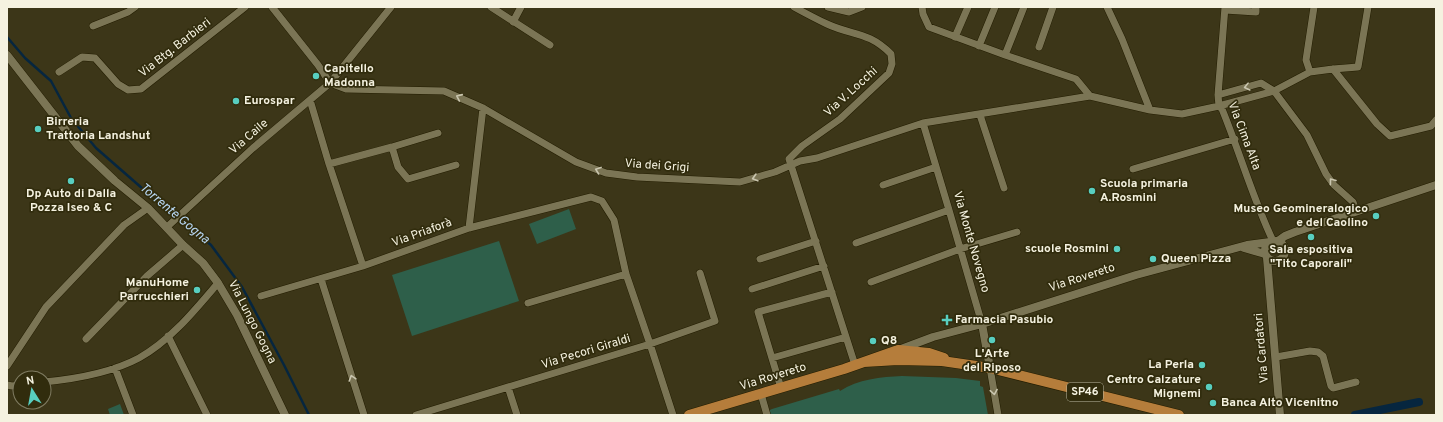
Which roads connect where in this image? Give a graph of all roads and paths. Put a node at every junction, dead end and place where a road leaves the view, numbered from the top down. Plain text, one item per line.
1 (135, 7) edge
2 (245, 7) edge
3 (272, 7) edge
4 (391, 7) edge
5 (491, 7) edge
6 (521, 7) edge
7 (794, 7) edge
8 (828, 7) edge
9 (862, 7) edge
10 (922, 7) edge
11 (968, 7) edge
12 (995, 7) edge
13 (1024, 7) edge
14 (1053, 7) edge
15 (1107, 7) edge
16 (1256, 7) edge
17 (1314, 7) edge
18 (1368, 7) edge
19 (1225, 9) edge
20 (513, 22) junction
21 (93, 26) dead end
22 (955, 37) junction
23 (550, 45) dead end
24 (979, 46) junction
25 (1039, 47) dead end
26 (7, 55) edge
27 (1005, 55) junction
28 (1333, 69) junction
29 (59, 72) dead end
30 (1310, 72) junction
31 (330, 83) junction
32 (1274, 91) junction
33 (1218, 95) junction
34 (1090, 96) junction
35 (310, 100) junction
36 (1219, 106) junction
37 (483, 108) junction
38 (1150, 110) junction
39 (980, 115) junction
40 (1436, 120) edge
41 (923, 124) junction
42 (438, 132) dead end
43 (1234, 139) junction
44 (392, 147) junction
45 (329, 164) junction
46 (456, 165) dead end
47 (792, 166) junction
48 (936, 167) junction
49 (1133, 169) dead end
50 (883, 184) dead end
51 (1436, 185) edge
52 (1004, 188) dead end
53 (148, 208) junction
54 (949, 210) junction
55 (1356, 211) junction
56 (169, 225) junction
57 (469, 228) junction
58 (1017, 232) dead end
59 (1295, 232) junction
60 (816, 241) junction
61 (1273, 242) junction
62 (856, 243) dead end
63 (183, 245) junction
64 (1240, 247) junction
65 (1285, 247) junction
66 (960, 249) junction
67 (1266, 256) junction
68 (760, 259) dead end
69 (1278, 261) junction
70 (363, 266) junction
71 (824, 266) junction
72 (700, 273) dead end
73 (626, 274) junction
74 (321, 279) junction
75 (1270, 279) junction
76 (871, 282) dead end
77 (218, 283) junction
78 (752, 289) dead end
79 (832, 292) junction
80 (261, 296) dead end
81 (528, 303) dead end
82 (982, 324) junction
83 (168, 336) junction
84 (846, 337) junction
85 (933, 338) junction
86 (86, 339) dead end
87 (650, 344) junction
88 (928, 349) junction
89 (894, 351) junction
90 (918, 351) junction
91 (1276, 357) junction
92 (772, 358) junction
93 (898, 360) junction
94 (959, 363) junction
95 (859, 364) junction
96 (7, 366) edge
97 (115, 368) junction
98 (990, 368) junction
99 (52, 381) edge
100 (1356, 382) dead end
101 (508, 387) junction
102 (781, 388) junction
103 (761, 394) junction
104 (1145, 411) edge
105 (134, 415) edge
106 (207, 415) edge
107 (285, 415) edge
108 (364, 415) edge
109 (416, 415) edge
110 (517, 415) edge
111 (672, 415) edge
112 (690, 415) edge
113 (767, 415) edge
114 (998, 415) edge
115 (1179, 415) edge
116 (1280, 415) edge

1 - 21 street
2 - 29 street, Via Btg. Barbieri
3 - 31 street
4 - 31 street, Via Caile
5 - 20 street
6 - 20 street
7 - 47 street, Via V. Locchi
8 - 9 street
10 - 22 street
11 - 22 street
12 - 24 street
13 - 27 street
14 - 25 street
15 - 38 street
16 - 19 street, Via Cima Alta
17 - 30 street
18 - 28 street
19 - 33 street, Via Cima Alta
20 - 23 street
22 - 24 street
24 - 27 street
26 - 53 street, Via Lungo Gogna
27 - 34 street
28 - 30 street
28 - 40 street
30 - 32 street
31 - 35 street, Via Caile
37 -> 31 street, Via dei Grigi
32 -> 33 street
32 - 36 street
55 -> 32 street
33 - 36 street, Via Cima Alta
34 - 38 street
34 - 39 street, Via dei Grigi
35 - 45 street
35 - 56 street, Via Caile
36 - 38 street
36 - 43 street, Via Cima Alta
47 -> 37 street, Via dei Grigi
37 - 57 street
39 - 41 street, Via dei Grigi
39 - 52 street
41 - 47 street, Via dei Grigi
41 - 48 street, Via Monte Novegno
42 - 44 street
43 - 49 street
43 - 61 street, Via Cima Alta
44 - 45 street
44 - 46 street
45 - 70 street
47 - 60 street
48 - 50 street
48 - 54 street, Via Monte Novegno
51 - 55 street, Via Rovereto
53 - 56 street, Via Lungo Gogna
53 - 96 street
54 - 62 street
54 - 66 street, Via Monte Novegno
55 - 59 street, Via Rovereto
56 - 63 street, Via Lungo Gogna
57 - 70 street, Via Priaforà
57 - 73 street, Via Priaforà
58 - 66 street
59 - 61 street, Via Rovereto
59 - 65 street
60 - 68 street
60 - 71 street
61 - 64 street, Via Rovereto
61 - 65 street
61 - 67 street
63 - 77 street, Via Lungo Gogna
63 - 86 street
64 - 67 street
64 - 82 street, Via Rovereto
65 - 69 street
66 - 76 street
66 - 82 street, Via Monte Novegno
67 - 69 street
67 - 75 street, Via Cardatori
69 - 75 street, Via Cardatori
70 - 74 street, Via Priaforà
71 - 78 street
71 - 79 street
72 - 87 street, Via Pecori Giraldi
73 - 81 street
73 - 87 street
74 - 80 street, Via Priaforà
108 -> 74 street
75 - 91 street, Via Cardatori
77 - 83 street
77 - 107 street, Via Lungo Gogna
79 - 84 street
79 - 92 street
82 - 85 street, Via Rovereto
82 - 98 street, Via Monte Novegno
83 - 97 street
83 - 106 street
84 - 92 street
84 - 95 street
85 - 88 street
85 - 89 street, Via Rovereto
87 - 101 street, Via Pecori Giraldi
87 - 111 street
88 - 90 main road
88 - 94 main road, SP46
89 - 90 main road, SP46
89 - 95 main road, Via Rovereto / SP46
90 - 93 street, Via Rovereto
91 - 100 street
91 - 116 street, Via Cardatori
92 - 102 street
93 - 94 main road, SP46
93 - 95 main road, Via Rovereto / SP46
94 - 98 main road, SP46
95 - 102 main road, Via Rovereto / SP46
97 - 99 street
97 - 105 street
98 - 104 main road, SP46
98 -> 114 street
101 - 109 street, Via Pecori Giraldi
101 - 110 street
102 - 103 main road, Via Rovereto / SP46
103 - 112 main road, Via Rovereto / SP46
103 - 113 street
104 - 115 main road, SP46

